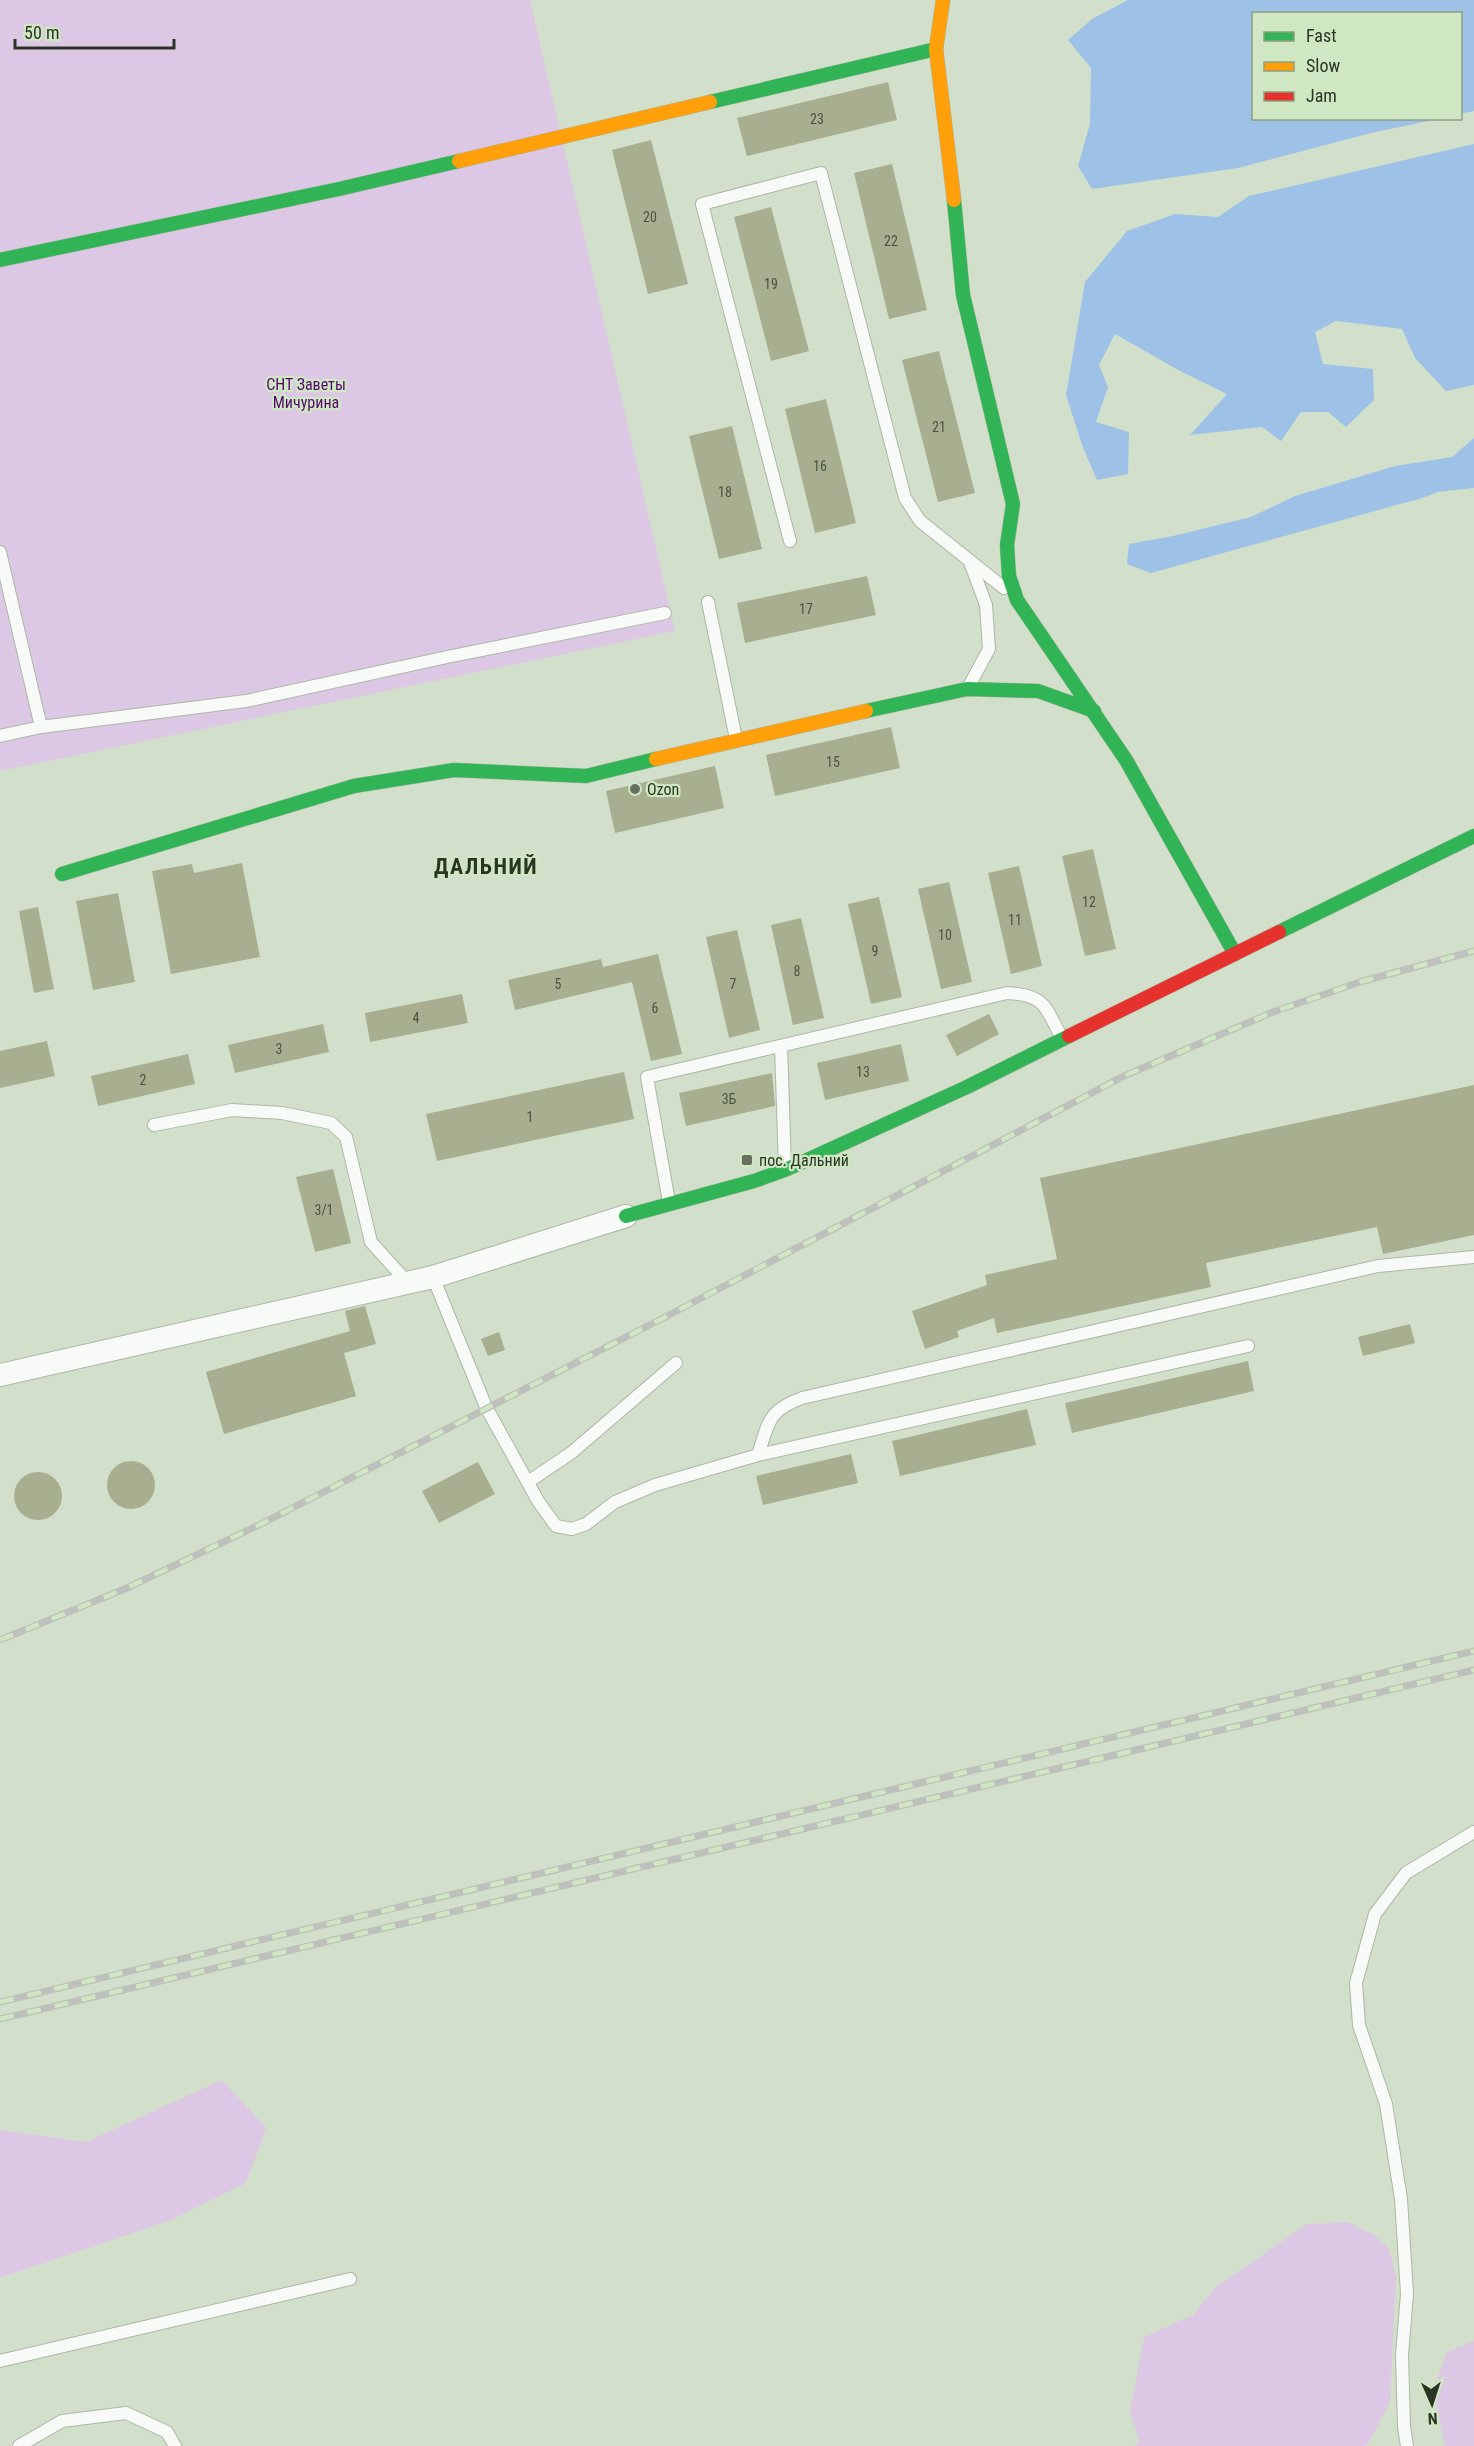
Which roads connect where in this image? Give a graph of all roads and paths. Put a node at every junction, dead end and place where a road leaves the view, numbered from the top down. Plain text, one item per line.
1 (943, 0) edge
2 (936, 49) junction
3 (0, 260) edge
4 (790, 541) dead end
5 (0, 552) edge
6 (970, 561) junction
7 (1017, 600) junction
8 (708, 602) dead end
9 (665, 613) dead end
10 (967, 690) junction
11 (1094, 711) junction
12 (42, 727) junction
13 (0, 736) edge
14 (736, 740) junction
15 (1474, 836) edge
16 (62, 874) dead end
17 (1235, 954) junction
18 (1063, 1040) junction
19 (781, 1046) junction
20 (154, 1125) dead end
21 (785, 1170) junction
22 (669, 1204) junction
23 (626, 1216) joint
24 (1474, 1257) edge
25 (433, 1276) junction
26 (408, 1283) junction
27 (1248, 1346) dead end
28 (676, 1363) dead end
29 (0, 1375) edge
30 (758, 1455) junction
31 (528, 1482) junction
32 (1474, 1833) edge
33 (350, 2279) dead end
34 (0, 2361) edge
35 (19, 2446) edge
36 (175, 2446) edge
37 (1407, 2446) edge

1 - 2 street
2 - 3 street
2 - 7 street
4 - 6 lane
5 - 12 lane
6 - 7 lane
6 - 10 lane
7 - 11 street
8 - 14 lane
9 - 12 lane
10 - 11 street
10 - 14 street
11 - 17 street
12 - 13 lane
14 - 16 street
15 - 17 street
17 - 18 street
18 - 19 lane
18 - 21 street
19 - 21 lane
19 - 22 lane
20 - 26 lane
21 - 22 street
22 - 23 street
23 - 25 street
24 - 30 lane
25 - 26 street
25 - 31 lane
26 - 29 street
27 - 30 lane
28 - 31 lane
30 - 31 lane
32 - 37 lane
33 - 34 lane
35 - 36 lane

